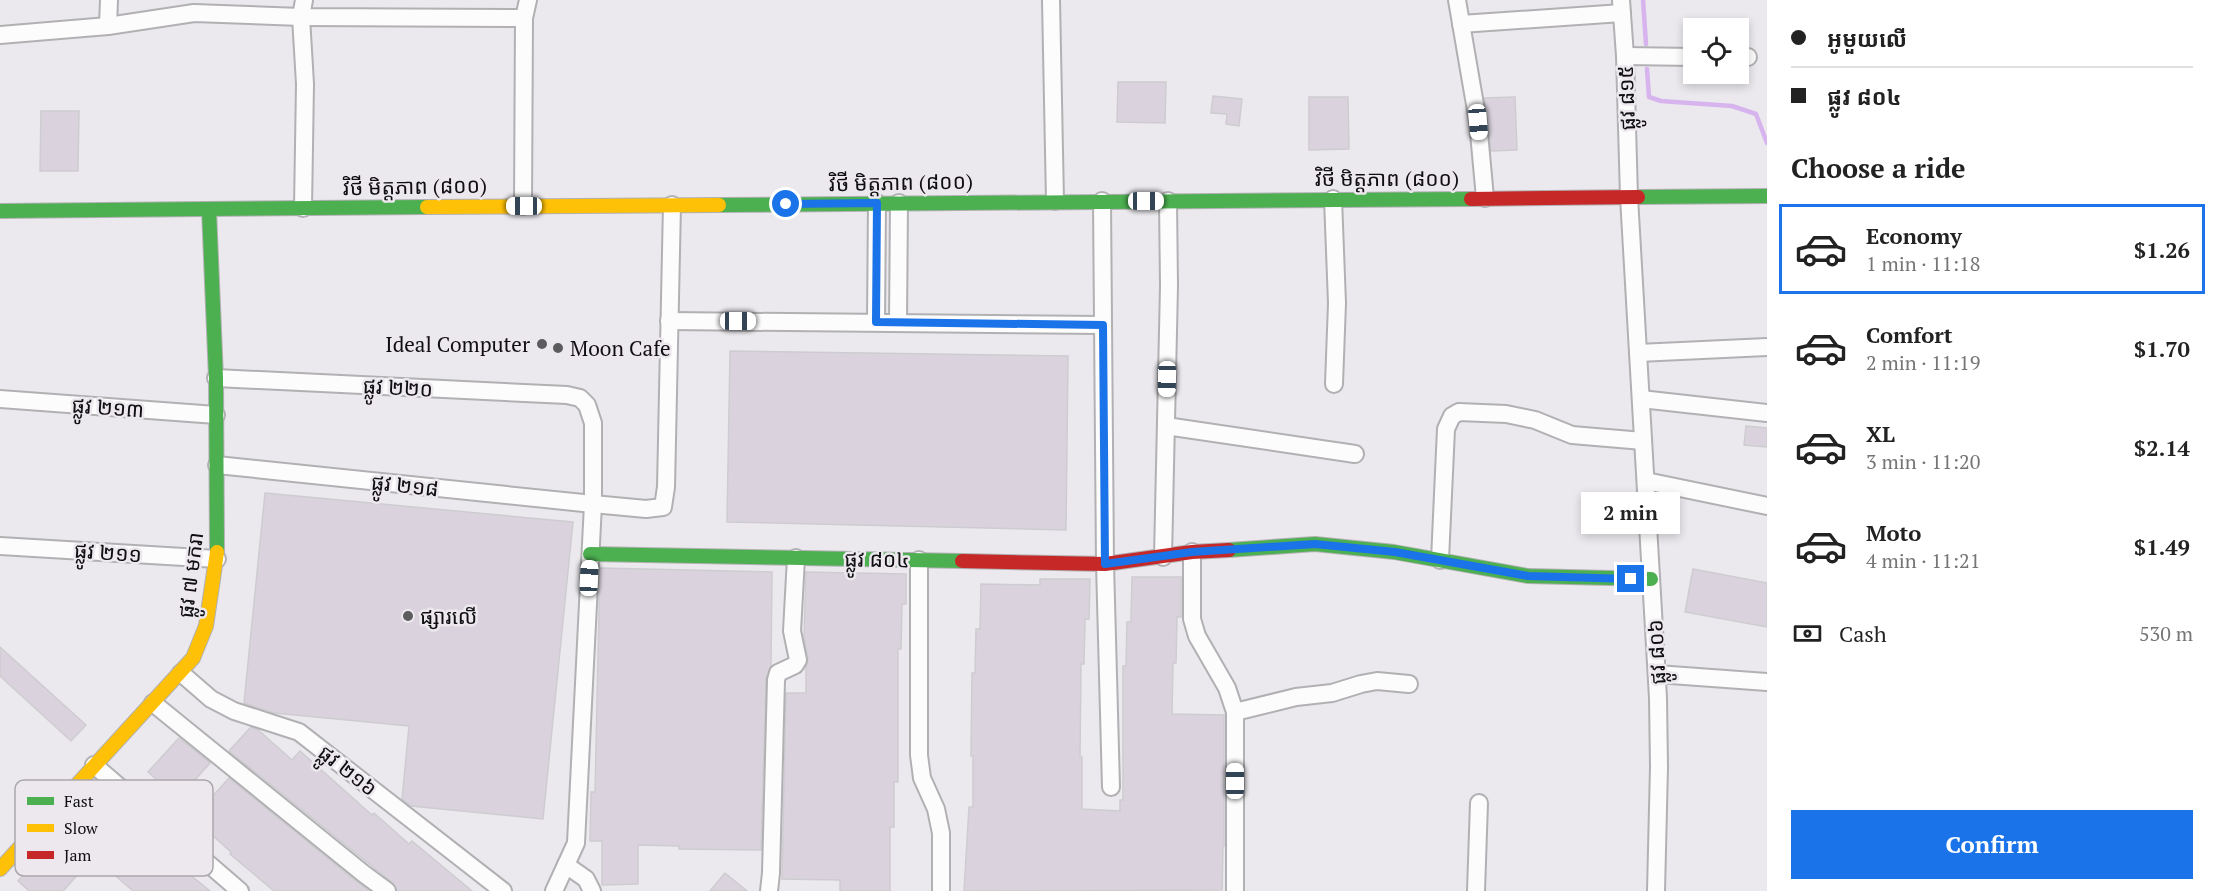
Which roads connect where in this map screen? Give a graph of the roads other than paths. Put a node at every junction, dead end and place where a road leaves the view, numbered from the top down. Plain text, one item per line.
1 (109, 0) edge
2 (528, 0) edge
3 (1051, 0) edge
4 (1457, 0) edge
5 (1622, 6) edge
6 (192, 7) edge
7 (303, 8) edge
8 (524, 18) junction
9 (1461, 24) junction
10 (108, 26) junction
11 (0, 35) edge
12 (1625, 56) junction
13 (1683, 57) edge
14 (1767, 196) edge
15 (1629, 197) junction
16 (1485, 198) junction
17 (1333, 199) junction
18 (1055, 201) junction
19 (1102, 201) junction
20 (1168, 201) junction
21 (877, 203) junction
22 (899, 203) junction
23 (672, 204) junction
24 (524, 206) junction
25 (303, 208) junction
26 (209, 210) junction
27 (0, 211) edge
28 (669, 321) junction
29 (876, 322) junction
30 (898, 322) junction
31 (1103, 325) junction
32 (1767, 347) edge
33 (1638, 353) junction
34 (216, 378) junction
35 (1334, 384) dead end
36 (0, 399) edge
37 (1641, 399) junction
38 (1767, 413) edge
39 (216, 414) junction
40 (1166, 426) junction
41 (1643, 441) junction
42 (1355, 454) dead end
43 (217, 465) junction
44 (1646, 481) junction
45 (593, 504) junction
46 (1767, 506) edge
47 (0, 546) edge
48 (1192, 552) junction
49 (591, 554) junction
50 (1163, 557) junction
51 (796, 558) junction
52 (217, 559) junction
53 (919, 560) junction
54 (1440, 560) junction
55 (1105, 564) junction
56 (1651, 579) junction
57 (181, 673) junction
58 (1657, 674) junction
59 (1767, 682) edge
60 (1409, 684) dead end
61 (153, 703) junction
62 (1235, 712) junction
63 (94, 765) junction
64 (80, 780) edge
65 (111, 780) edge
66 (1111, 787) dead end
67 (1479, 803) dead end
68 (15, 852) edge
69 (566, 865) junction
70 (213, 868) edge
71 (0, 869) edge
72 (240, 891) edge
73 (387, 891) edge
74 (502, 891) edge
75 (554, 891) edge
76 (592, 891) edge
77 (769, 891) edge
78 (941, 891) edge
79 (1235, 891) edge
80 (1476, 891) edge
81 (1656, 891) edge

1 - 10 street
2 - 8 street
3 - 18 street
4 - 9 street
5 - 9 street
5 - 12 street, ផ្លូវ ៨១៥
6 - 7 street
6 - 10 street
7 - 8 street
7 - 25 street
8 - 24 street
9 - 16 street
10 - 11 street
12 - 13 street
12 - 15 street, ផ្លូវ ៨១៥
14 - 15 street, វិថី មិត្តភាព (៨០០)
15 - 16 street, វិថី មិត្តភាព (៨០០)
15 - 33 street, ផ្លូវ ៨០៦
16 - 17 street, វិថី មិត្តភាព (៨០០)
17 - 20 street, វិថី មិត្តភាព (៨០០)
17 - 35 street
18 - 19 street, វិថី មិត្តភាព (៨០០)
18 - 22 street, វិថី មិត្តភាព (៨០០)
19 - 20 street, វិថី មិត្តភាព (៨០០)
19 - 31 street
20 - 40 street
21 - 22 street, វិថី មិត្តភាព (៨០០)
21 - 23 street, វិថី មិត្តភាព (៨០០)
21 - 29 street
22 - 30 street
23 - 24 street, វិថី មិត្តភាព (៨០០)
23 - 28 street
24 - 25 street, វិថី មិត្តភាព (៨០០)
25 - 26 street, វិថី មិត្តភាព (៨០០)
26 - 27 street, វិថី មិត្តភាព (៨០០)
26 - 34 street, ផ្លូវ ៧ មករា
28 - 29 street
28 - 45 street, ផ្លូវ ២១៨
29 - 30 street
30 - 31 street
31 - 55 street
32 - 33 street
33 - 37 street, ផ្លូវ ៨០៦
34 - 39 street, ផ្លូវ ៧ មករា
34 - 45 street, ផ្លូវ ២២០
36 - 39 street, ផ្លូវ ២១៣
37 - 38 street
37 - 41 street, ផ្លូវ ៨០៦
39 - 43 street, ផ្លូវ ៧ មករា
40 - 42 street
40 - 50 street
41 - 44 street, ផ្លូវ ៨០៦
41 - 54 street
43 - 45 street, ផ្លូវ ២១៨
43 - 52 street, ផ្លូវ ៧ មករា
44 - 46 street
44 - 56 street, ផ្លូវ ៨០៦
45 - 49 street
47 - 52 street, ផ្លូវ ២១១
48 - 50 street, ផ្លូវ ៨០៤
48 - 54 street, ផ្លូវ ៨០៤
48 - 62 street
49 - 51 street, ផ្លូវ ៨០៤
49 - 69 street
50 - 55 street, ផ្លូវ ៨០៤
51 - 53 street, ផ្លូវ ៨០៤
51 - 77 street
52 - 57 street, ផ្លូវ ៧ មករា
53 - 55 street, ផ្លូវ ៨០៤
53 - 78 street
54 - 56 street, ផ្លូវ ៨០៤
55 - 66 street
56 - 58 street, ផ្លូវ ៨០៦
57 - 61 street, ផ្លូវ ៧ មករា
57 - 74 street, ផ្លូវ ២១៦
58 - 59 street
58 - 81 street, ផ្លូវ ៨០៦
60 - 62 street
61 - 63 street, ផ្លូវ ៧ មករា
61 - 73 street
62 - 79 street
63 - 64 street, ផ្លូវ ៧ មករា
63 - 65 street
67 - 80 street
68 - 71 street, ផ្លូវ ៧ មករា
69 - 75 street
69 - 76 street
70 - 72 street

